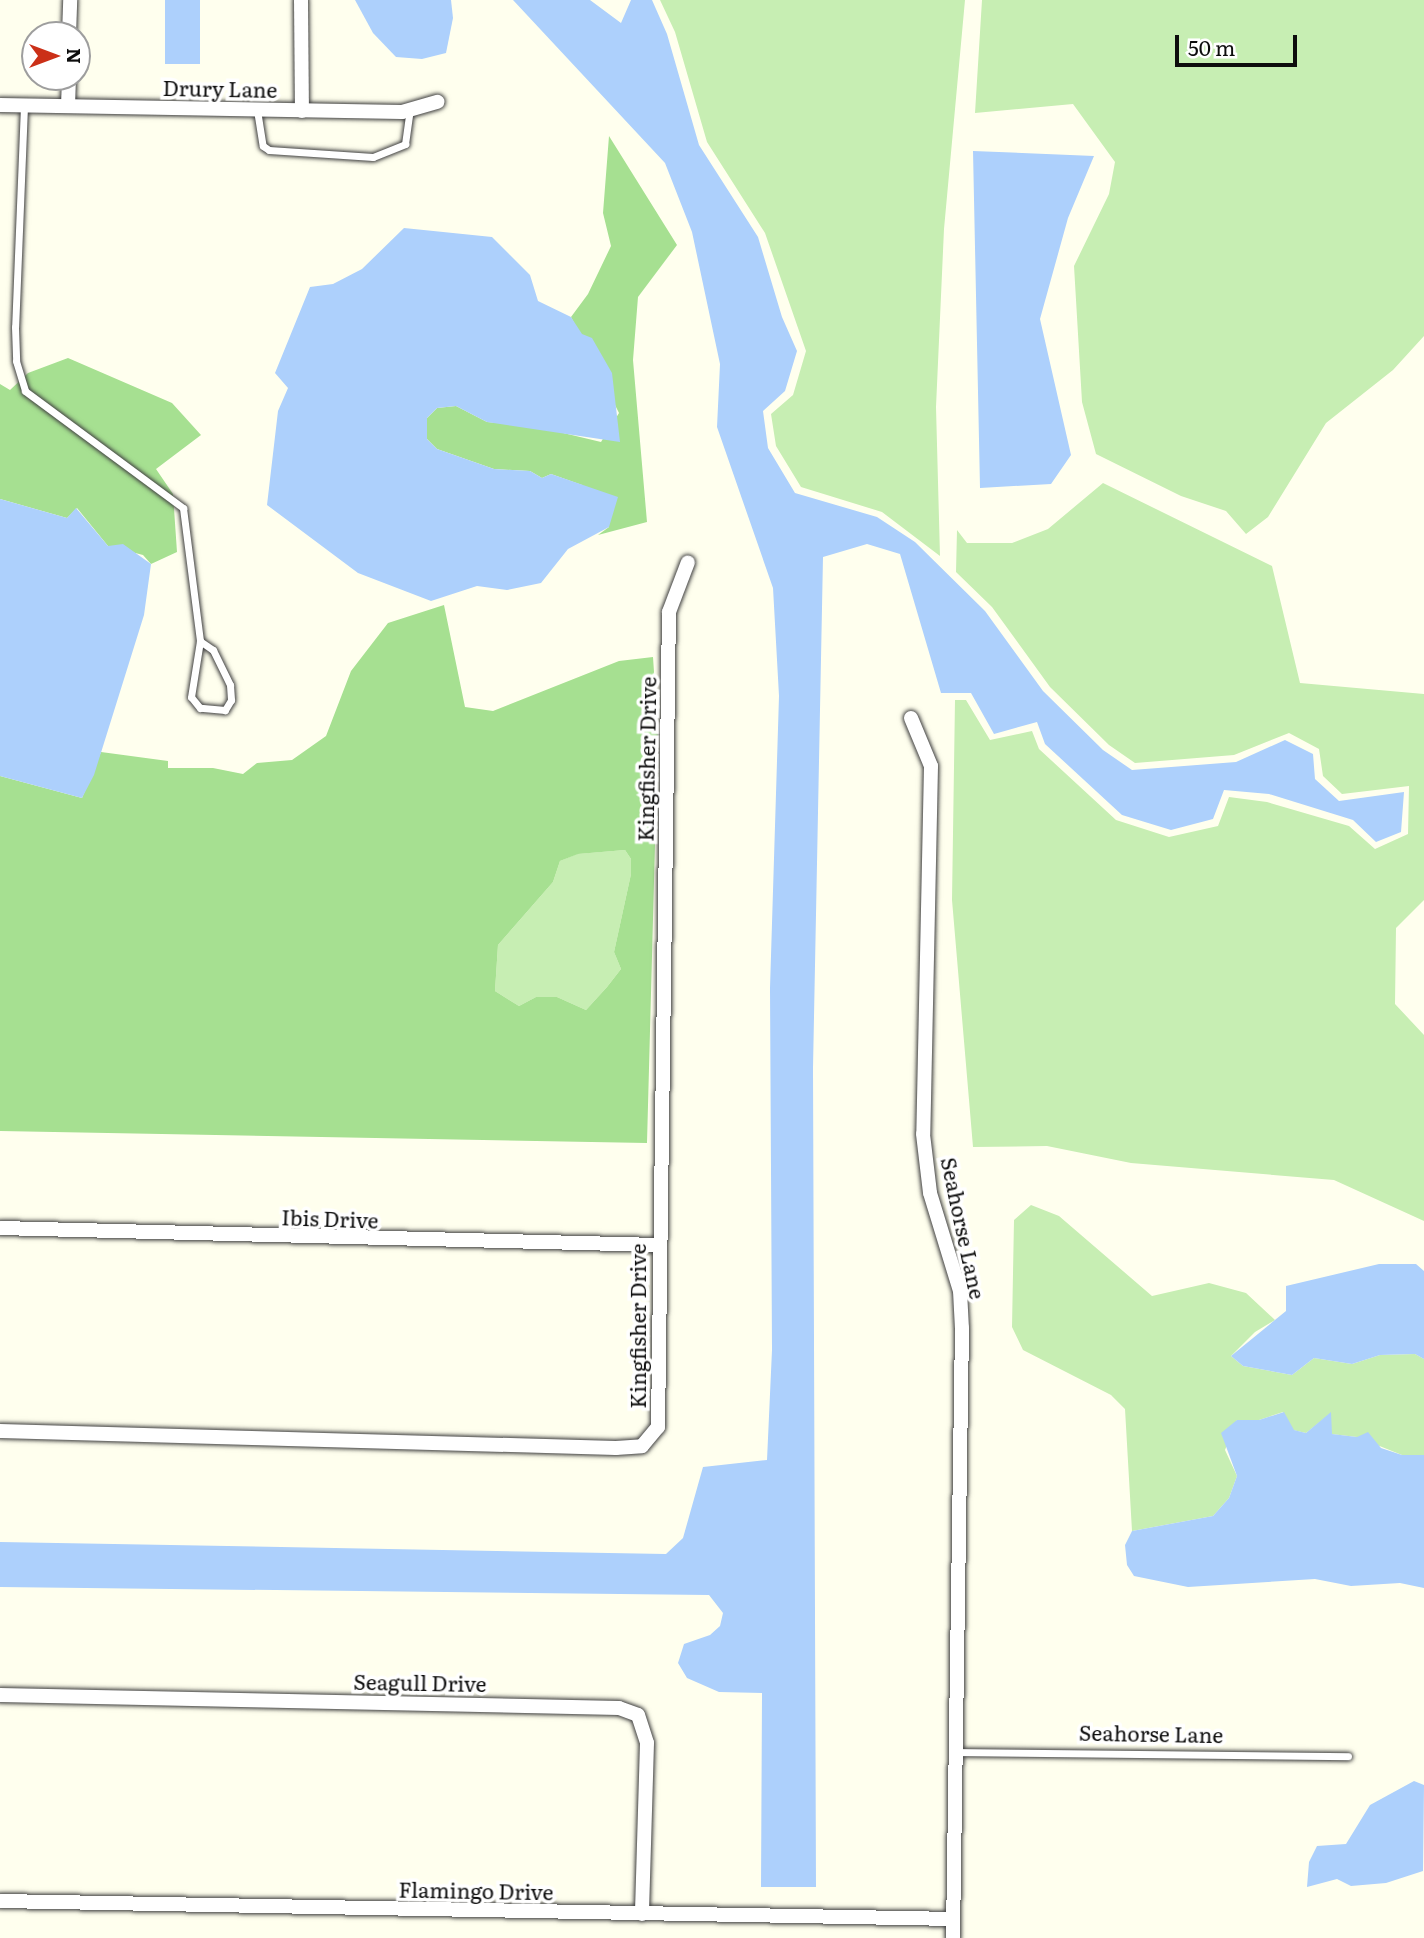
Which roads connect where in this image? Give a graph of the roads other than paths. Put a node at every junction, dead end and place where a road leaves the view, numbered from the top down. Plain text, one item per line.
1 (70, 0) edge
2 (301, 0) edge
3 (69, 21) edge
4 (69, 91) edge
5 (438, 102) dead end
6 (0, 105) edge
7 (24, 105) junction
8 (68, 106) junction
9 (410, 109) junction
10 (257, 110) junction
11 (302, 111) junction
12 (688, 562) dead end
13 (200, 641) junction
14 (911, 718) dead end
15 (0, 1228) edge
16 (658, 1245) junction
17 (0, 1431) edge
18 (0, 1695) edge
19 (954, 1752) junction
20 (1348, 1756) dead end
21 (0, 1901) edge
22 (642, 1914) junction
23 (952, 1919) junction
24 (953, 1938) edge

1 - 3 street
2 - 11 street
4 - 8 street
5 - 9 street, Drury Lane
6 - 7 street, Drury Lane
7 - 8 street, Drury Lane
7 - 13 lane
8 - 10 street, Drury Lane
9 - 10 lane
9 - 11 street, Drury Lane
10 - 11 street, Drury Lane
12 - 16 street, Kingfisher Drive
13 - 13 lane
14 - 19 street, Seahorse Lane
15 - 16 street, Ibis Drive
16 - 17 street, Kingfisher Drive
18 - 22 street, Seagull Drive
19 - 20 lane, Seahorse Lane
19 - 23 street, Seahorse Lane
21 - 22 street, Flamingo Drive
22 - 23 street, Flamingo Drive
23 - 24 street, Seahorse Lane

